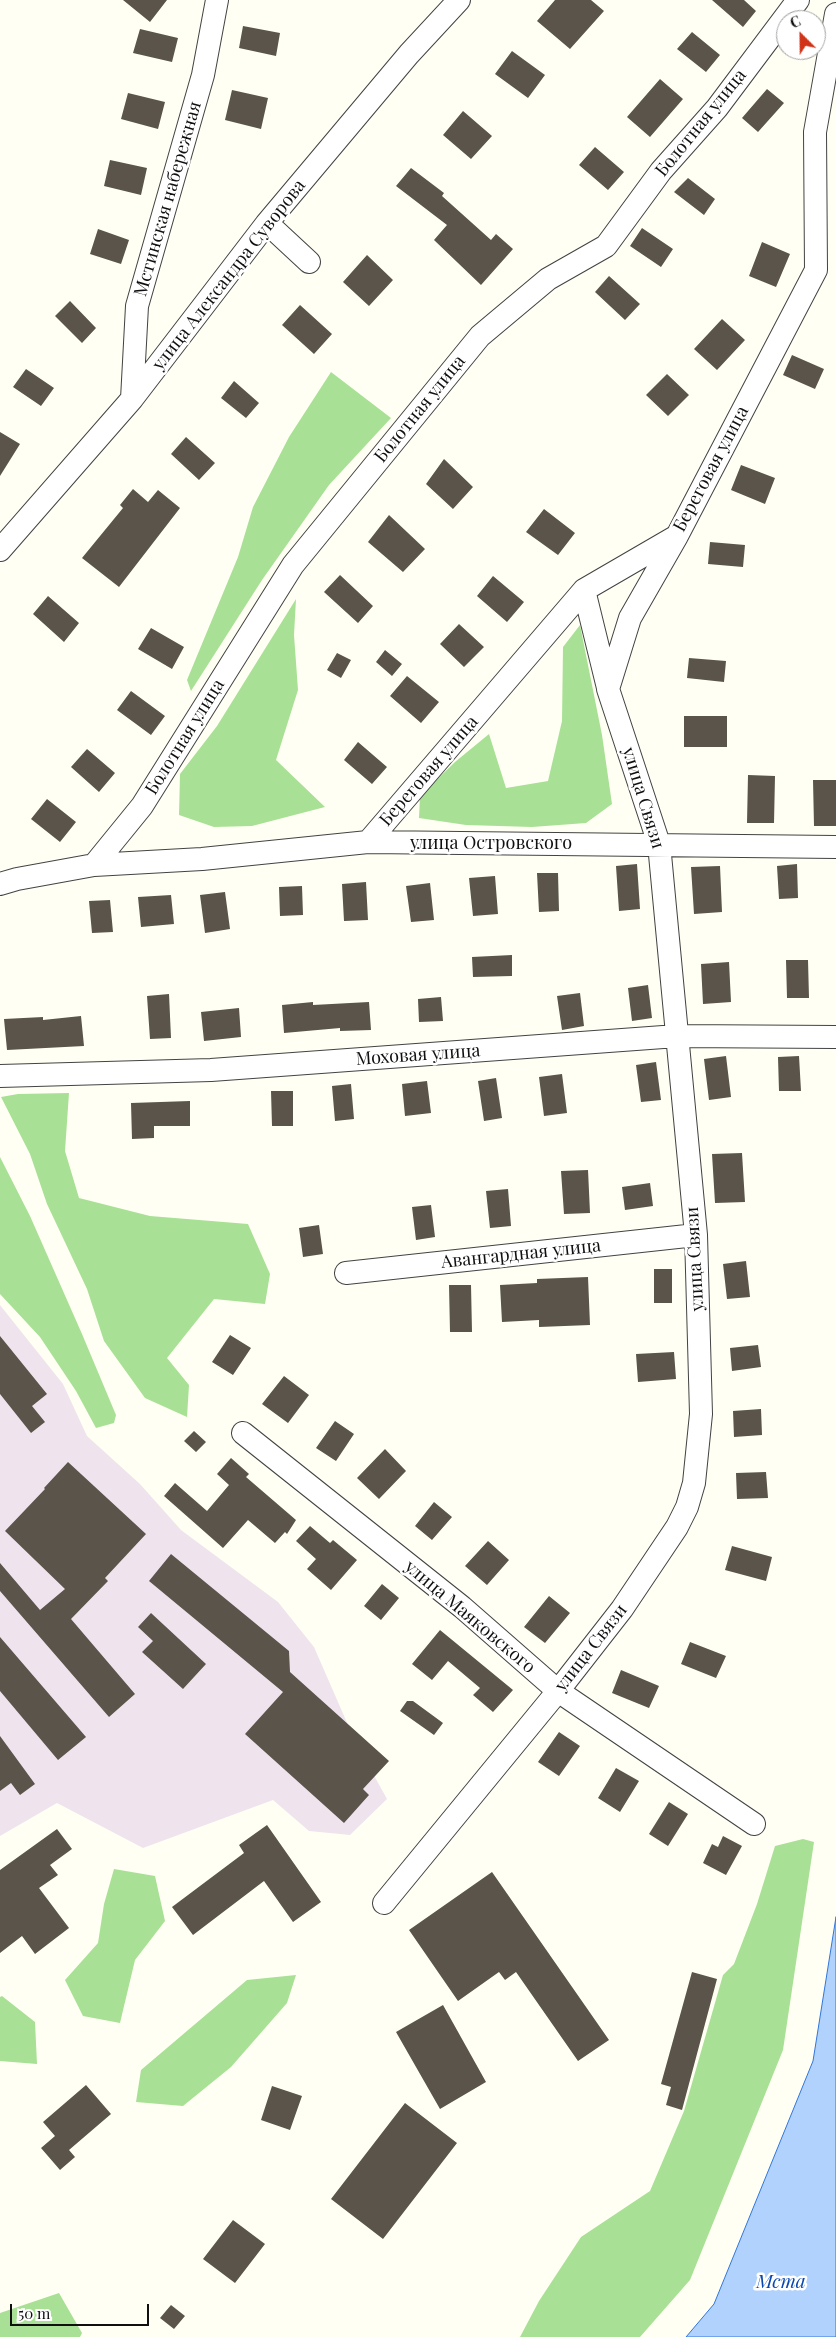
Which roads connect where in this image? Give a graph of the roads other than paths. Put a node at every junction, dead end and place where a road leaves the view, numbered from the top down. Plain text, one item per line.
1 (217, 0) edge
2 (459, 0) edge
3 (798, 0) edge
4 (836, 14) edge
5 (267, 223) junction
6 (309, 262) dead end
7 (132, 399) junction
8 (677, 536) junction
9 (0, 550) edge
10 (584, 590) junction
11 (608, 689) junction
12 (368, 842) junction
13 (659, 844) junction
14 (836, 847) edge
15 (94, 865) junction
16 (0, 884) edge
17 (678, 1036) junction
18 (836, 1036) edge
19 (0, 1076) edge
20 (696, 1235) junction
21 (346, 1273) dead end
22 (243, 1434) dead end
23 (558, 1691) junction
24 (754, 1824) dead end
25 (384, 1902) dead end

1 - 7 street, Мстинская набережная
2 - 5 street, улица Александра Суворова
3 - 15 street, Болотная улица
4 - 8 street, Береговая улица
5 - 6 street
5 - 7 street, улица Александра Суворова
7 - 9 street, улица Александра Суворова
8 - 10 street, Береговая улица
8 - 11 street
10 - 11 street, улица Связи
10 - 12 street, Береговая улица
11 - 13 street, улица Связи
12 - 13 street, улица Островского
12 - 15 street, улица Островского
13 - 14 street, улица Островского
13 - 17 street, улица Связи
15 - 16 street, улица Островского
17 - 18 street, Моховая улица
17 - 19 street, Моховая улица
17 - 20 street, улица Связи
20 - 21 street, Авангардная улица
20 - 23 street, улица Связи
22 - 23 street, улица Маяковского
23 - 24 street, улица Маяковского
23 - 25 street, улица Связи

